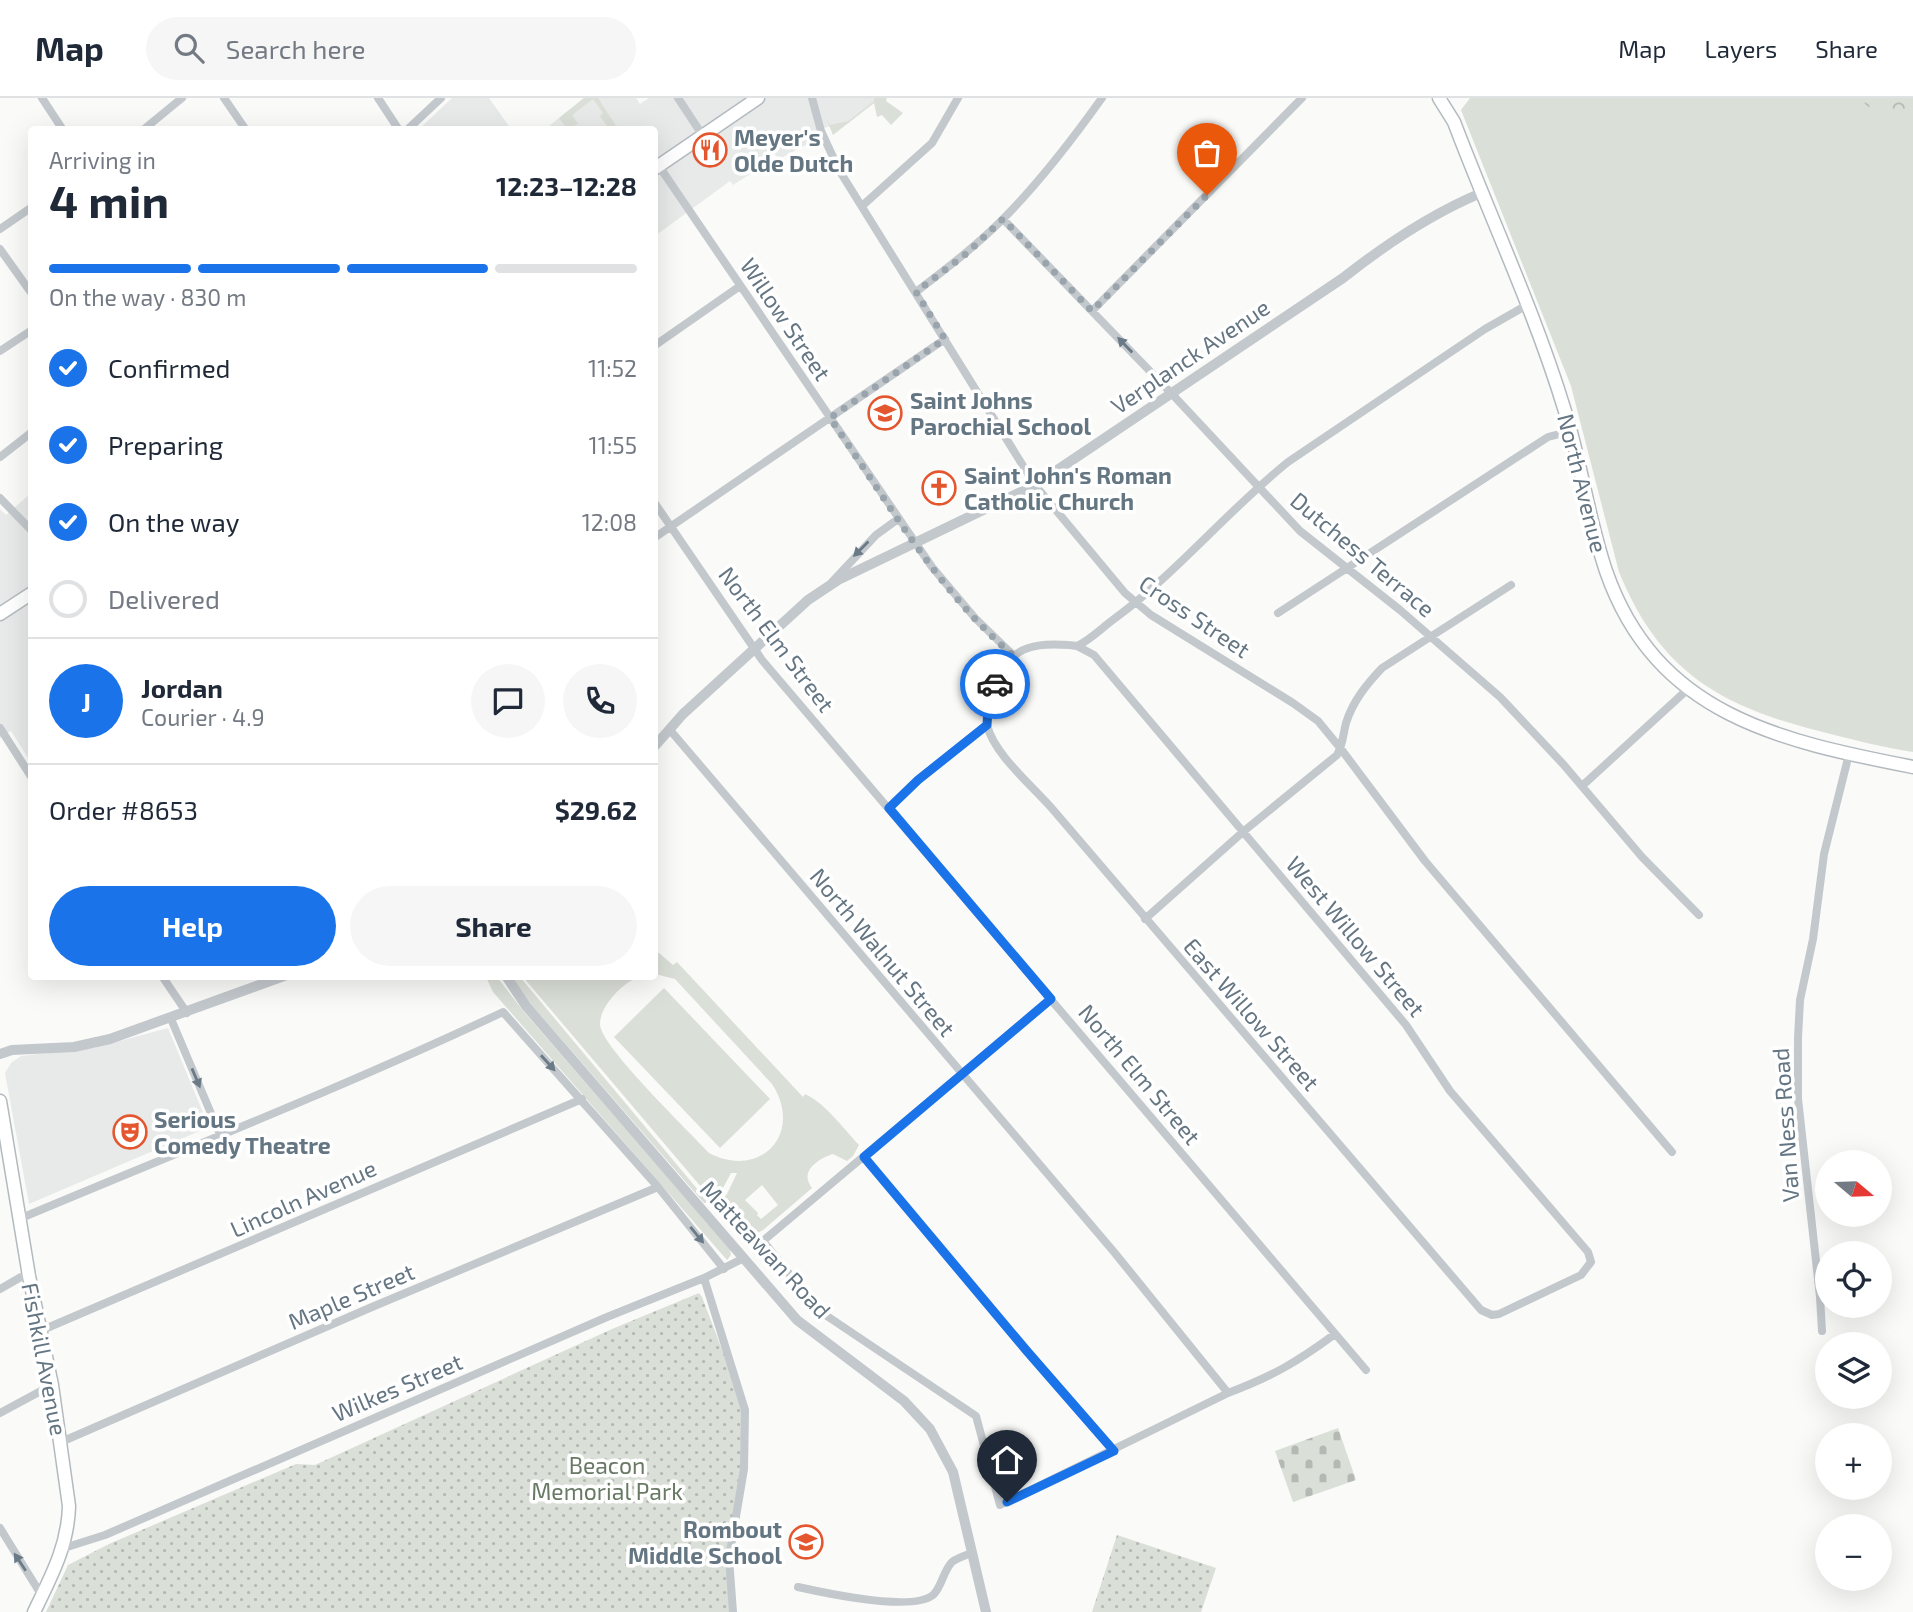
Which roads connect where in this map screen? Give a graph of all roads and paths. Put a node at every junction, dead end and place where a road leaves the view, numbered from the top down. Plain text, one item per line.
1 (42, 98) edge
2 (182, 98) edge
3 (224, 98) edge
4 (378, 98) edge
5 (441, 98) edge
6 (678, 98) edge
7 (758, 98) edge
8 (811, 98) edge
9 (958, 98) edge
10 (1102, 98) edge
11 (1302, 98) edge
12 (1439, 98) edge
13 (60, 126) edge
14 (148, 126) edge
15 (243, 126) edge
16 (396, 126) edge
17 (411, 126) edge
18 (703, 136) junction
19 (658, 166) edge
20 (658, 168) edge
21 (1481, 193) junction
22 (862, 206) junction
23 (28, 210) edge
24 (1003, 219) junction
25 (0, 229) edge
26 (0, 249) edge
27 (740, 286) junction
28 (28, 288) edge
29 (916, 292) junction
30 (1527, 305) junction
31 (1092, 311) junction
32 (28, 333) edge
33 (945, 339) junction
34 (658, 344) edge
35 (0, 351) edge
36 (1172, 394) junction
37 (830, 418) junction
38 (1572, 432) junction
39 (28, 435) edge
40 (0, 457) edge
41 (1035, 485) junction
42 (1258, 487) junction
43 (0, 498) edge
44 (658, 508) edge
45 (898, 519) junction
46 (28, 527) edge
47 (671, 527) junction
48 (658, 535) edge
49 (916, 544) junction
50 (1345, 568) junction
51 (830, 585) junction
52 (1511, 585) dead end
53 (28, 596) edge
54 (1136, 603) junction
55 (1278, 613) dead end
56 (0, 614) edge
57 (1430, 636) junction
58 (1077, 646) junction
59 (754, 649) junction
60 (1014, 656) junction
61 (1688, 689) junction
62 (987, 725) junction
63 (0, 727) edge
64 (670, 730) junction
65 (658, 739) edge
66 (1341, 749) junction
67 (1849, 754) junction
68 (1913, 767) edge
69 (28, 771) edge
70 (1582, 786) junction
71 (889, 808) junction
72 (1244, 831) junction
73 (1699, 915) dead end
74 (1145, 919) junction
75 (165, 980) edge
76 (274, 980) edge
77 (509, 980) edge
78 (1051, 999) junction
79 (187, 1013) junction
80 (171, 1019) junction
81 (0, 1054) edge
82 (962, 1074) junction
83 (582, 1099) junction
84 (0, 1101) edge
85 (221, 1137) junction
86 (1672, 1152) dead end
87 (864, 1157) junction
88 (658, 1187) junction
89 (19, 1219) junction
90 (744, 1258) junction
91 (724, 1269) junction
92 (29, 1276) junction
93 (704, 1278) junction
94 (0, 1289) edge
95 (1499, 1314) joint
96 (40, 1331) junction
97 (1822, 1331) dead end
98 (1335, 1334) junction
99 (1366, 1370) dead end
100 (52, 1385) junction
101 (1228, 1393) junction
102 (0, 1413) edge
103 (61, 1442) junction
104 (1114, 1451) junction
105 (0, 1528) edge
106 (64, 1548) junction
107 (972, 1553) junction
108 (798, 1587) dead end
109 (42, 1596) junction
110 (34, 1612) edge
111 (733, 1612) edge
112 (986, 1612) edge

1 - 13 street
2 - 14 street
3 - 15 street
4 - 16 street
5 - 17 street
6 - 18 street
7 - 18 main road
8 - 22 street, Cross Street
9 - 22 street
10 - 24 street
11 - 31 street
12 - 21 main road, North Avenue
18 - 19 main road
20 - 27 street, Willow Street
21 - 30 main road, North Avenue
21 - 36 street, Verplanck Avenue
22 - 29 street, Cross Street
23 - 25 street
24 - 29 street
24 - 31 street, Dutchess Terrace
26 - 28 street
27 - 34 street
27 - 37 street, Willow Street
29 - 33 street, Cross Street
30 - 38 main road, North Avenue
30 - 42 street
36 -> 31 street, Dutchess Terrace
32 - 35 street
33 - 37 street
33 - 41 street, Cross Street
36 - 41 street, Verplanck Avenue
36 - 42 street, Dutchess Terrace
37 - 45 street, Willow Street
37 - 47 street
38 - 50 street
38 - 61 main road, North Avenue
39 - 40 street
41 - 49 street, Verplanck Avenue
41 - 54 street, Cross Street
42 - 50 street, Dutchess Terrace
42 - 54 street
43 - 46 street
44 - 47 street, North Elm Street
45 - 49 street, Willow Street
45 -> 51 street
47 - 48 street
47 - 59 street, North Elm Street
49 - 51 street, Verplanck Avenue
49 - 60 street, Willow Street
50 - 55 street
50 - 57 street, Dutchess Terrace
51 - 59 street, Verplanck Avenue
52 - 57 street
53 - 56 main road
54 - 58 street
54 - 66 street, Cross Street
57 - 66 street
57 - 70 street, Dutchess Terrace
58 - 60 street
58 - 72 street, West Willow Street
59 - 64 street, Verplanck Avenue
59 - 71 street, North Elm Street
60 - 62 street
61 - 67 main road, North Avenue
61 - 70 street
62 - 71 street
62 - 74 street, East Willow Street
63 - 69 street
64 - 65 street, Verplanck Avenue
64 - 82 street, North Walnut Street
66 - 72 street
66 - 86 street, Cross Street
67 - 68 main road, North Avenue
67 - 97 street, Van Ness Road
70 - 73 street, Dutchess Terrace
71 - 78 street, North Elm Street
72 - 74 street
72 - 95 street, West Willow Street
74 - 95 street, East Willow Street
75 - 79 street
76 - 79 street
77 - 90 street, Matteawan Road
78 - 82 street
78 - 98 street, North Elm Street
79 - 80 street
80 - 81 street
80 -> 85 street
82 - 87 street
82 - 101 street, North Walnut Street
85 -> 83 street
83 - 88 street
83 - 96 street, Lincoln Avenue
84 - 89 main road, Fishkill Avenue
85 - 89 street
87 - 104 street
87 - 104 street
88 -> 91 street
88 - 103 street, Maple Street
89 - 92 main road, Fishkill Avenue
90 - 91 street, Wilkes Street
90 - 107 street, Matteawan Road
91 - 93 street, Wilkes Street
92 - 94 street
92 - 96 main road, Fishkill Avenue
93 - 106 street, Wilkes Street
93 - 111 street
96 - 100 main road, Fishkill Avenue
98 - 99 street, North Elm Street
98 - 101 street
100 - 102 street
100 - 103 main road, Fishkill Avenue
101 - 104 street
103 - 106 main road, Fishkill Avenue
109 -> 105 street
106 - 109 main road, Fishkill Avenue
107 - 108 street
107 - 112 street, Matteawan Road
109 - 110 main road, Fishkill Avenue

